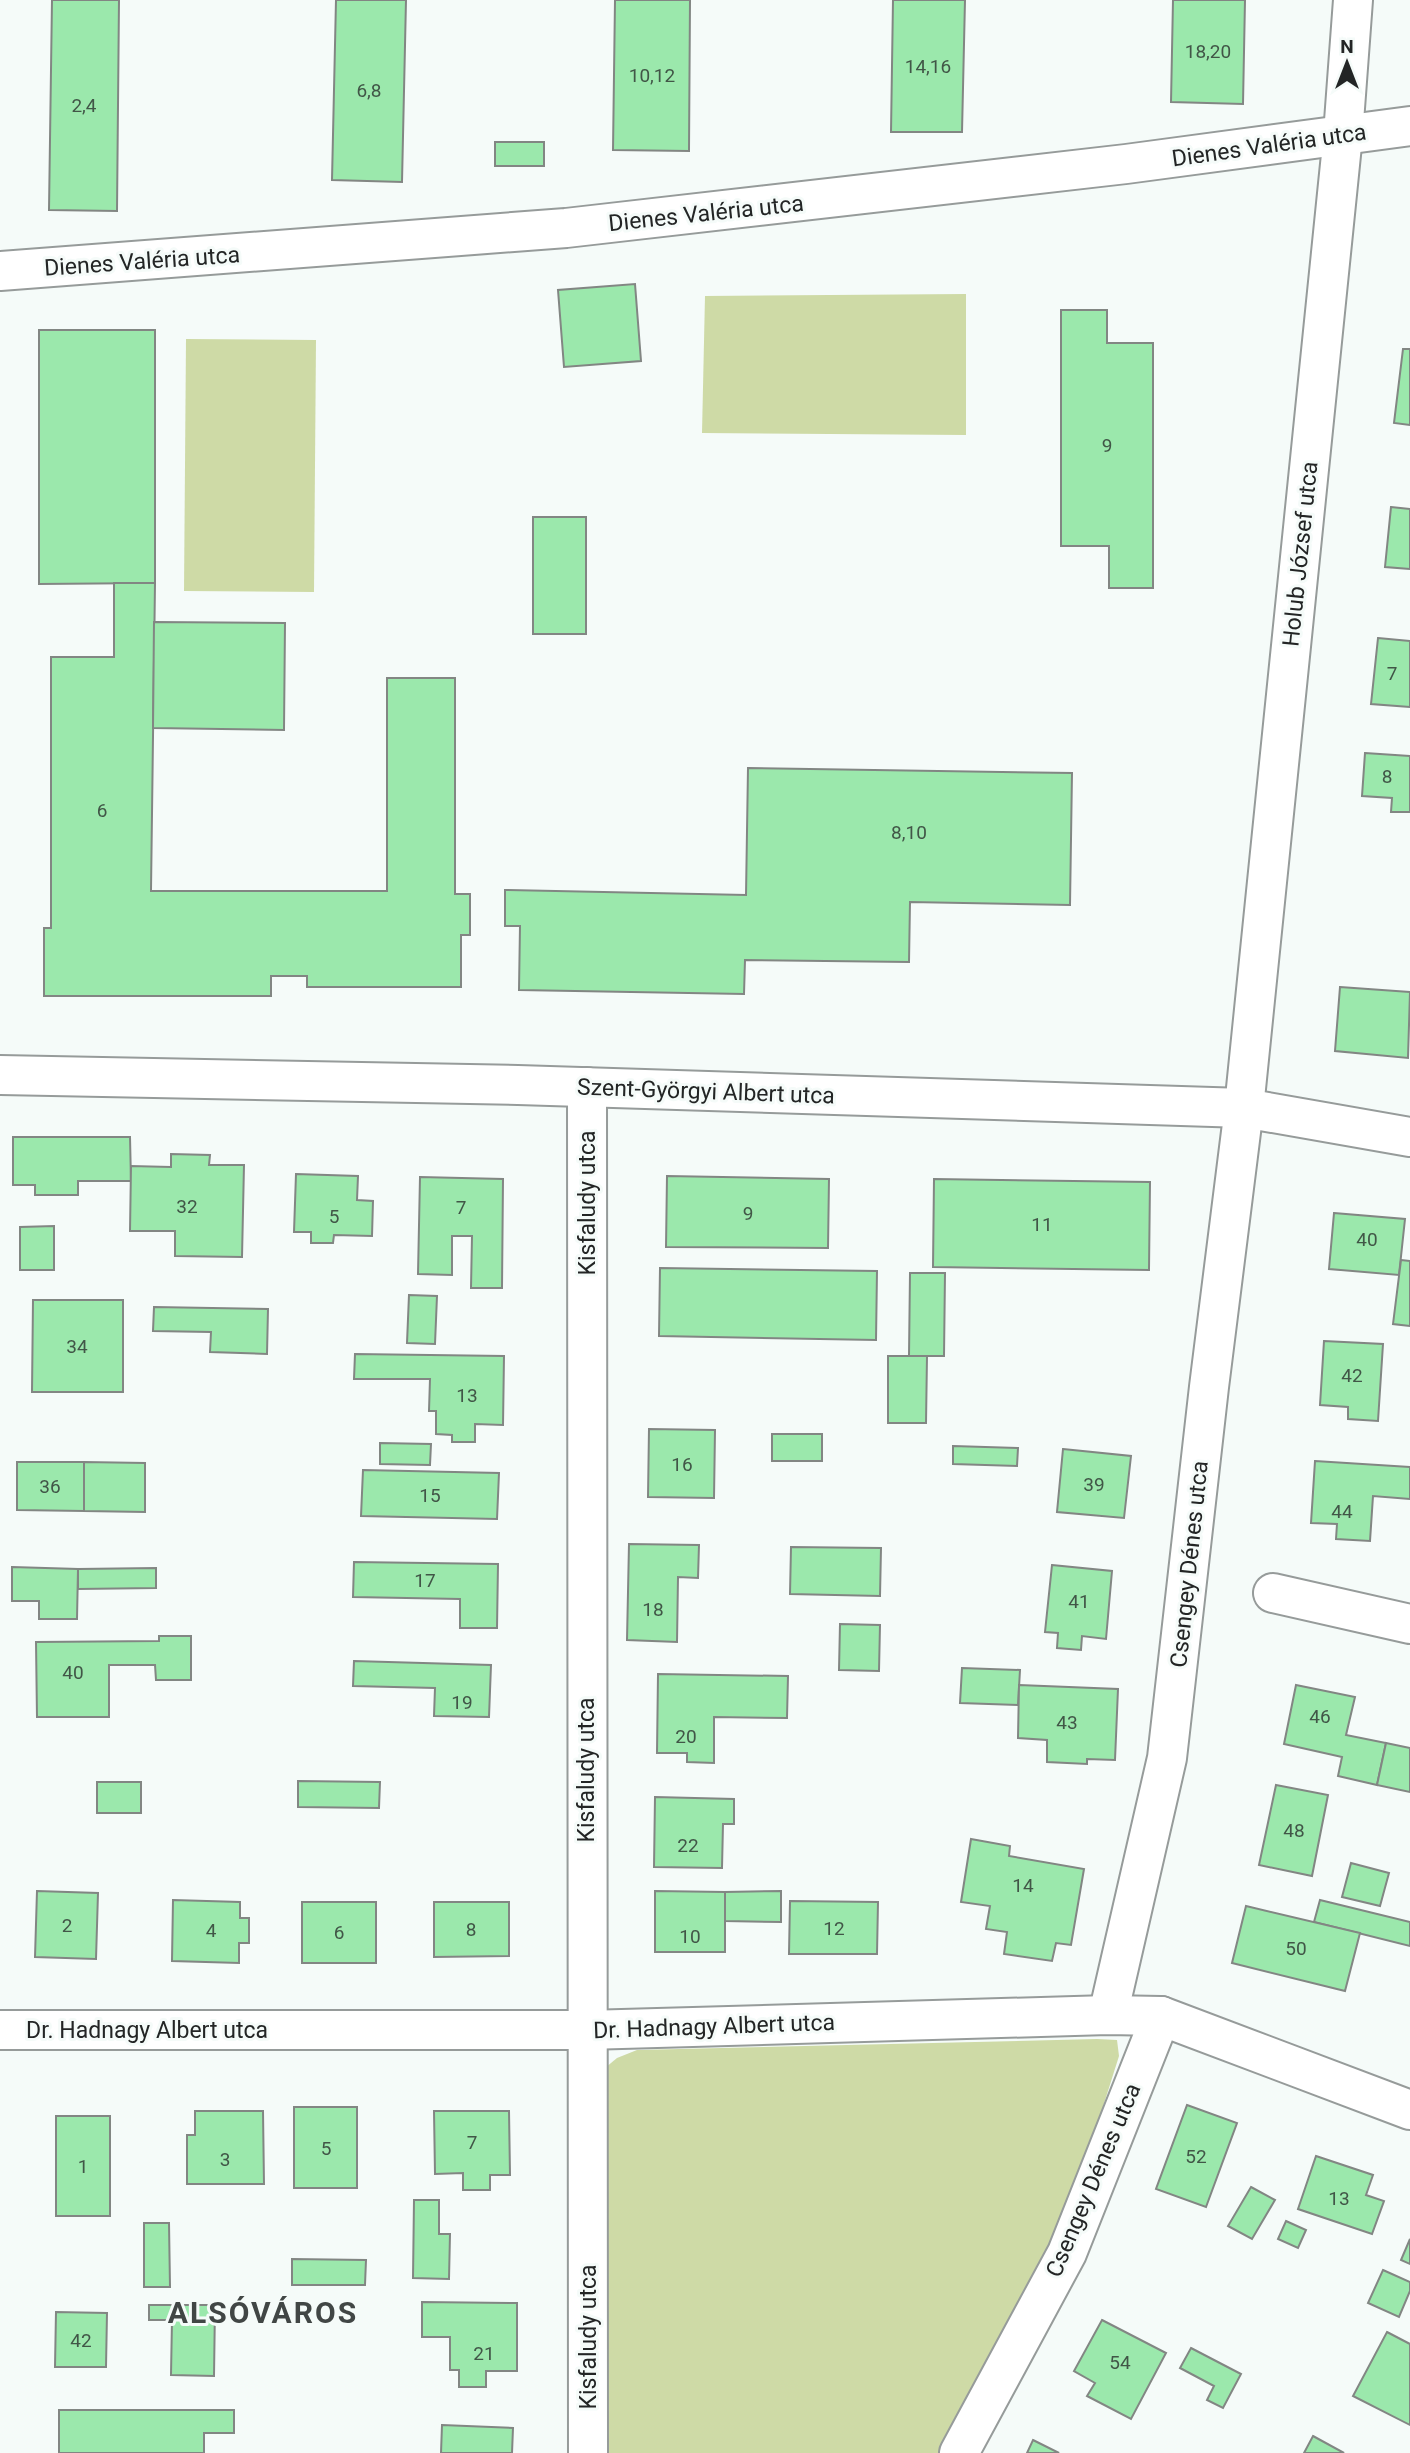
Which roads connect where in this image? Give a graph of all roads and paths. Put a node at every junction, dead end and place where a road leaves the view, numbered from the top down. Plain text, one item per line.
1 (1353, 0) edge
2 (1410, 125) edge
3 (1343, 135) junction
4 (0, 271) edge
5 (0, 1075) edge
6 (587, 1087) junction
7 (1244, 1108) junction
8 (1410, 1138) edge
9 (1273, 1593) dead end
10 (1410, 1624) edge
11 (1108, 2015) junction
12 (1160, 2015) junction
13 (0, 2030) edge
14 (586, 2030) junction
15 (1410, 2110) edge
16 (588, 2453) edge
17 (959, 2453) edge

1 - 3 street, Holub József utca
2 - 3 street, Dienes Valéria utca
3 - 4 street, Dienes Valéria utca
3 - 7 street, Holub József utca
5 - 6 street, Szent-Györgyi Albert utca
6 - 7 street, Szent-Györgyi Albert utca
6 - 14 street, Kisfaludy utca
7 - 8 street, Szent-Györgyi Albert utca
7 - 11 street, Csengey Dénes utca
9 - 10 street
11 - 12 street, Dr. Hadnagy Albert utca
11 - 14 street, Dr. Hadnagy Albert utca
12 - 15 street, Dr. Hadnagy Albert utca
12 - 17 street, Csengey Dénes utca
13 - 14 street, Dr. Hadnagy Albert utca
14 - 16 street, Kisfaludy utca

